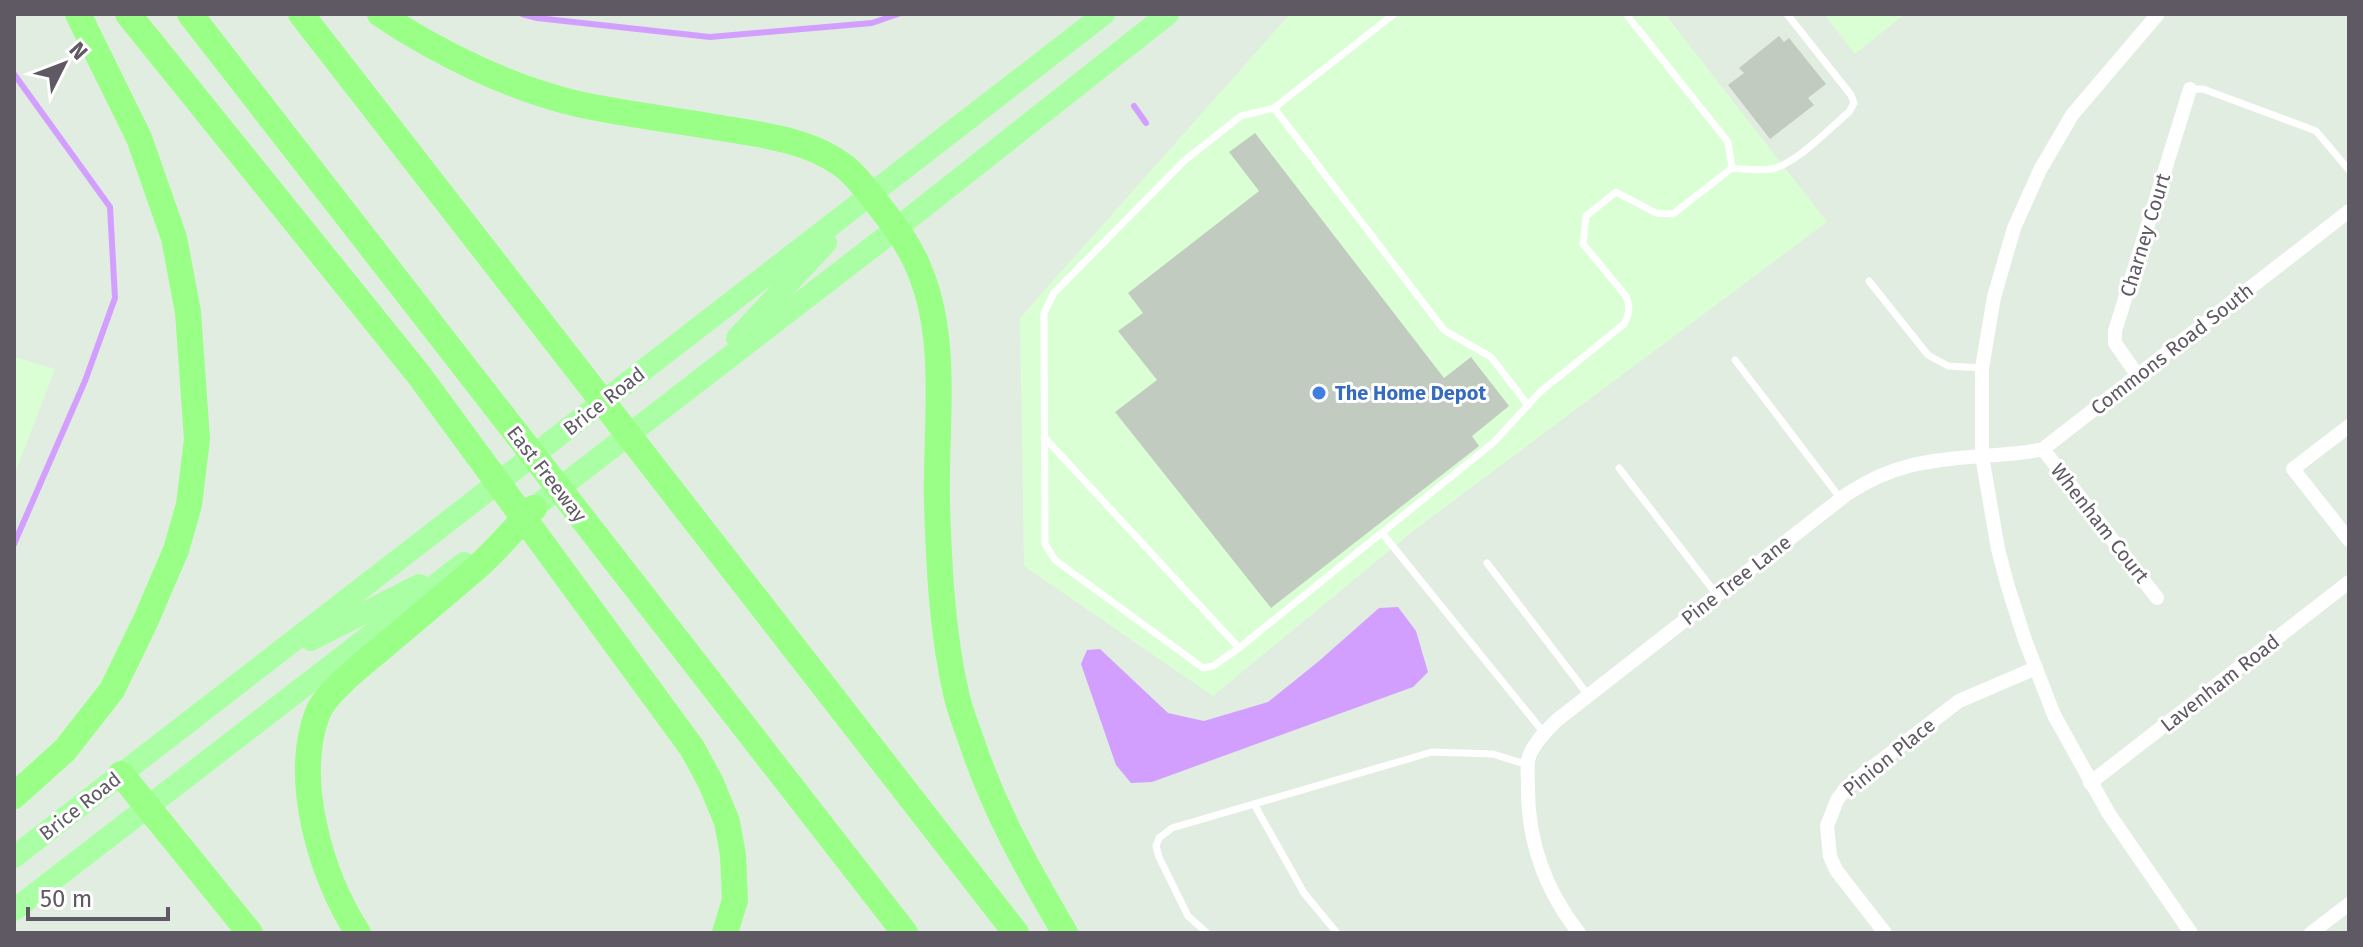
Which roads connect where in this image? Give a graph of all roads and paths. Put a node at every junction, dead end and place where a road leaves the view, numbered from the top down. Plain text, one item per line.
1 (78, 14) edge
2 (128, 14) edge
3 (190, 14) edge
4 (301, 14) edge
5 (380, 14) edge
6 (1104, 14) edge
7 (1168, 14) edge
8 (1394, 14) edge
9 (1626, 14) edge
10 (1787, 14) edge
11 (2158, 14) edge
12 (2190, 89) joint
13 (1274, 108) junction
14 (1732, 168) junction
15 (2349, 170) edge
16 (870, 195) junction
17 (2349, 211) edge
18 (897, 228) junction
19 (1869, 281) dead end
20 (1735, 360) dead end
21 (1982, 368) junction
22 (2138, 376) junction
23 (693, 386) junction
24 (1528, 405) junction
25 (2349, 426) edge
26 (1044, 437) junction
27 (2043, 449) junction
28 (1982, 456) junction
29 (1619, 468) dead end
30 (1841, 499) junction
31 (534, 508) joint
32 (1382, 533) junction
33 (2349, 540) edge
34 (474, 562) junction
35 (1487, 563) dead end
36 (2349, 582) edge
37 (1717, 595) junction
38 (2157, 598) dead end
39 (1239, 648) junction
40 (261, 666) junction
41 (2036, 668) junction
42 (1588, 695) junction
43 (1545, 733) junction
44 (1528, 765) junction
45 (121, 774) junction
46 (2090, 783) junction
47 (14, 796) edge
48 (1254, 804) junction
49 (147, 807) junction
50 (14, 857) edge
51 (2349, 904) edge
52 (14, 910) edge
53 (250, 933) edge
54 (358, 933) edge
55 (725, 933) edge
56 (905, 933) edge
57 (1016, 933) edge
58 (1065, 933) edge
59 (1207, 933) edge
60 (1337, 933) edge
61 (1579, 933) edge
62 (1885, 933) edge
63 (2191, 933) edge
64 (2311, 933) edge

1 - 47 highway
2 - 55 highway
3 - 56 highway, East Freeway
4 - 57 highway
5 - 16 highway
6 - 16 main road, Brice Road
7 - 18 main road, Brice Road
8 - 13 lane
9 - 14 lane
10 - 14 lane
11 - 21 street
12 - 15 lane
12 - 22 street, Charney Court
13 - 24 lane
13 - 26 lane
14 - 24 lane
16 - 18 highway
16 - 23 main road, Brice Road
16 - 40 main road, Brice Road
17 - 22 street, Commons Road South
18 - 23 main road, Brice Road
18 - 58 highway
19 - 21 lane
20 - 30 lane
21 - 28 street
22 - 27 street, Commons Road South
23 - 31 main road, Brice Road
24 - 32 lane
25 - 33 street
26 - 39 lane
26 - 39 lane
27 - 28 street, Commons Road South
27 - 38 street, Whenham Court
28 - 30 street, Pine Tree Lane
28 - 41 street
29 - 37 lane
30 - 37 street, Pine Tree Lane
31 - 34 highway
32 - 39 lane
32 - 43 lane
34 - 40 main road, Brice Road
34 - 49 main road, Brice Road
34 - 54 highway
35 - 42 lane
36 - 46 street, Lavenham Road
37 - 42 street, Pine Tree Lane
40 - 45 main road, Brice Road
41 - 46 street
41 - 62 street, Pinion Place
42 - 43 street, Pine Tree Lane
43 - 44 street, Pine Tree Lane
44 - 48 lane
44 - 61 street
45 - 49 highway
45 - 50 main road, Brice Road
46 - 63 street
48 - 59 lane
48 - 60 lane
49 - 52 main road, Brice Road
49 - 53 highway
51 - 64 street

